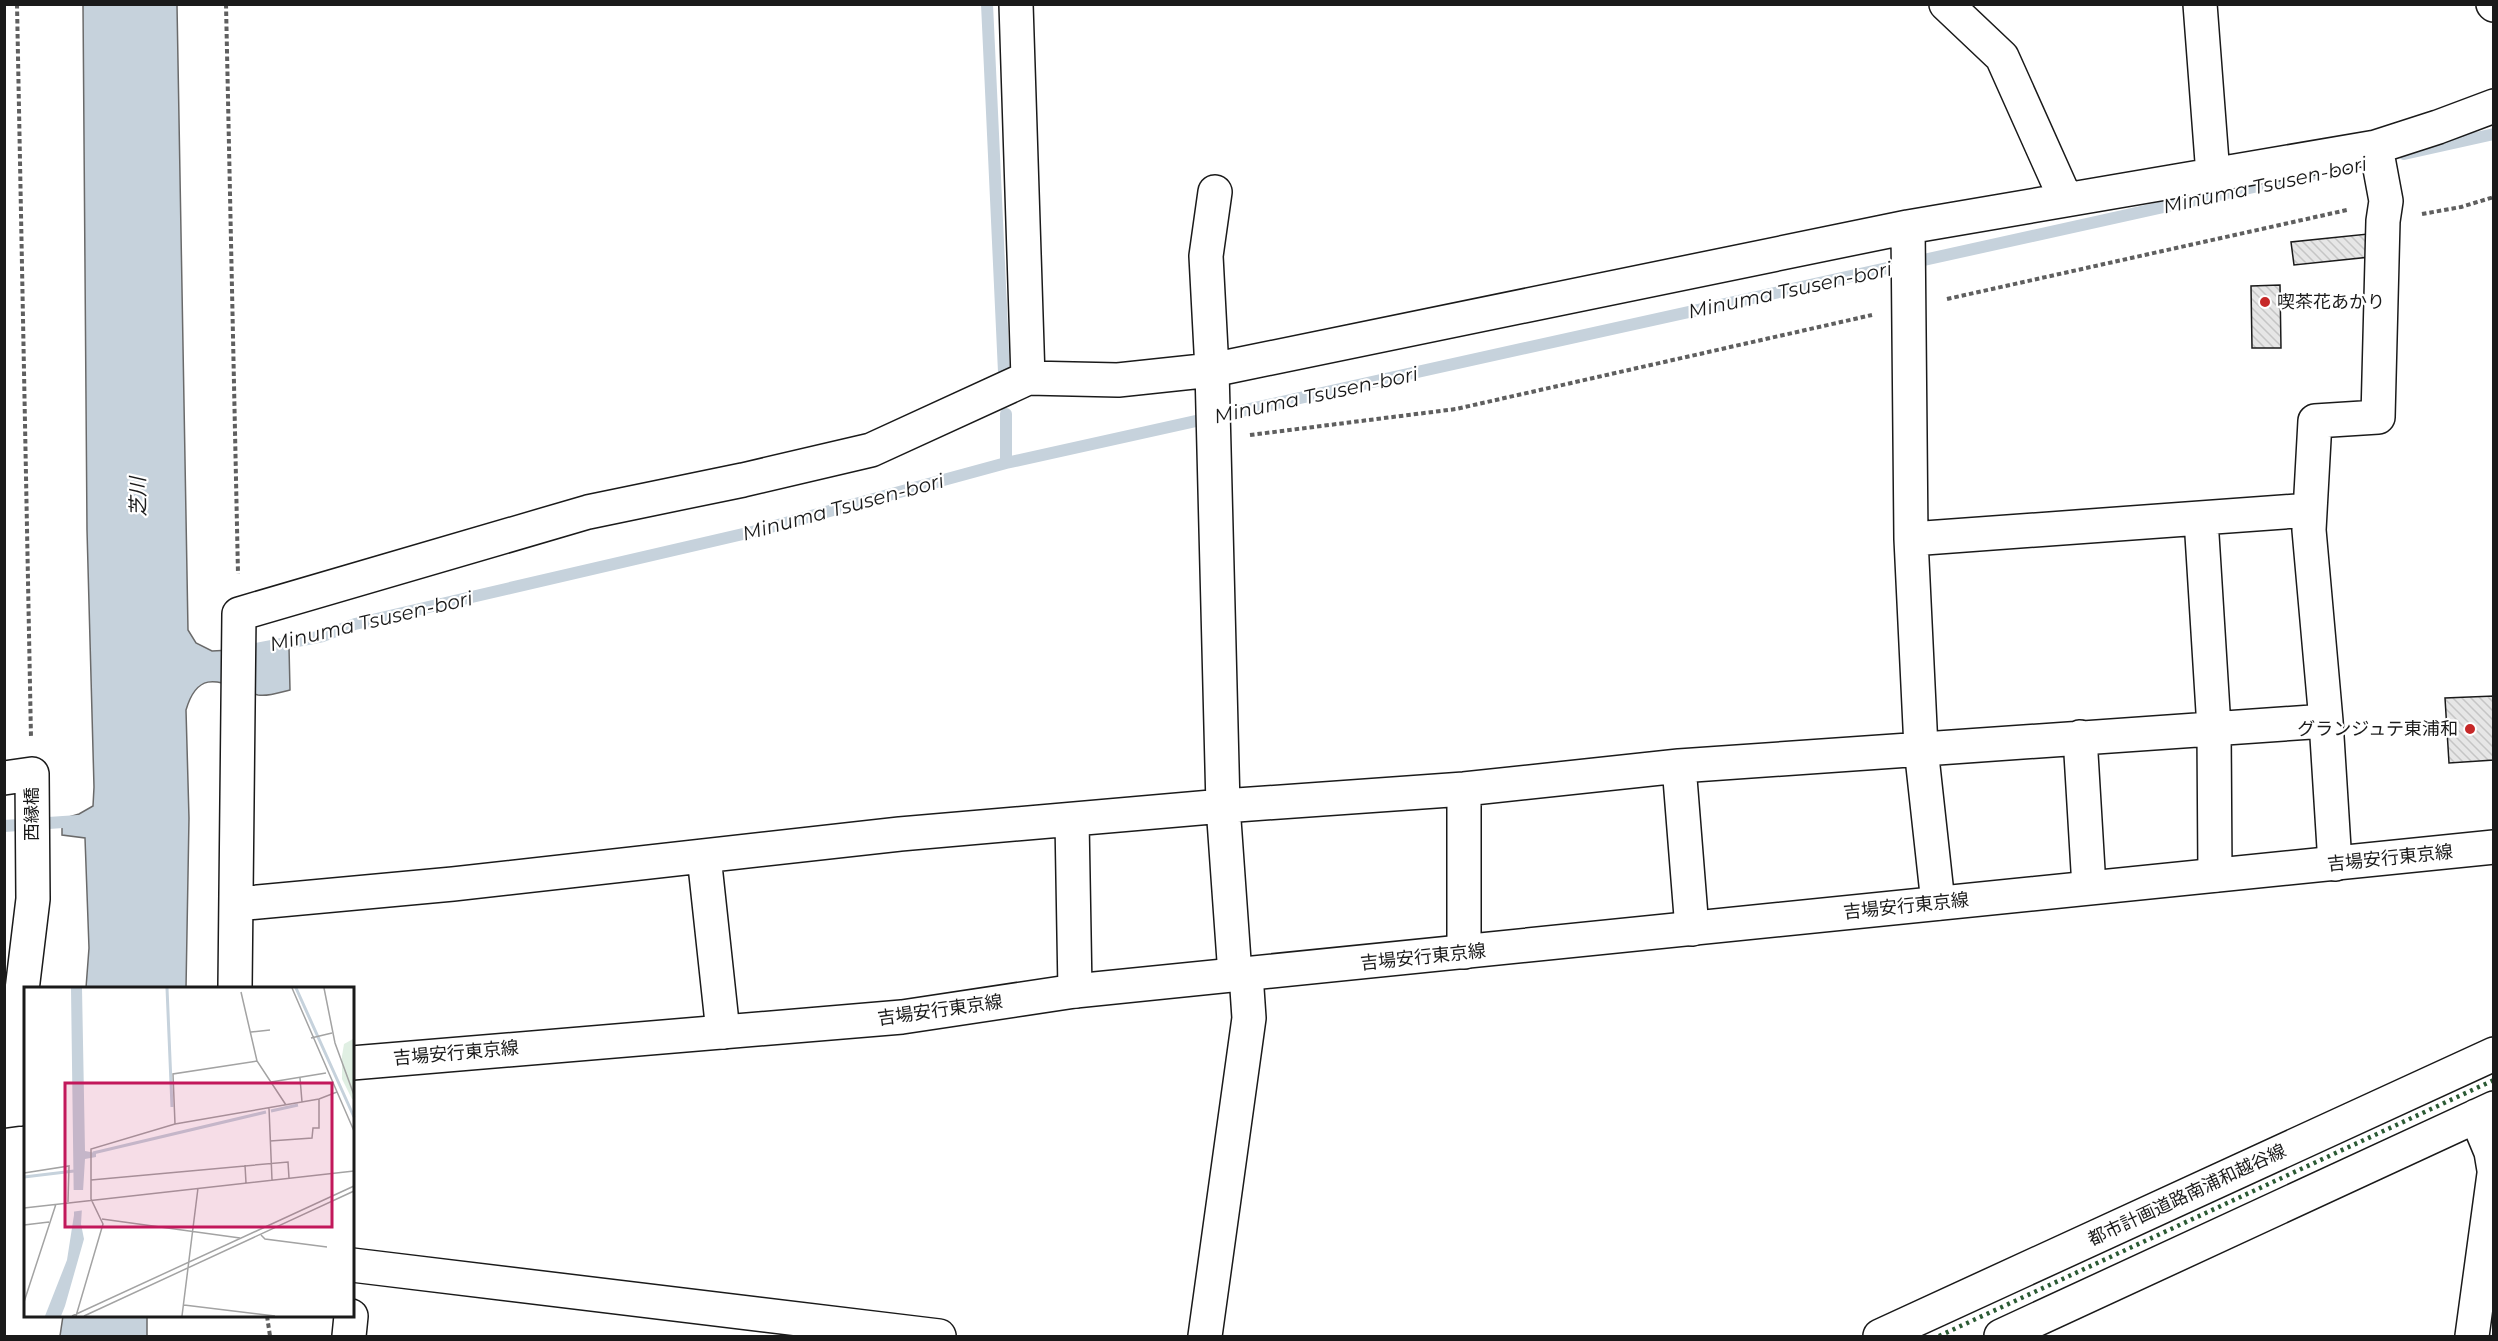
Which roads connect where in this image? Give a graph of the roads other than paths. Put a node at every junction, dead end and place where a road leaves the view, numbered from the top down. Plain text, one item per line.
1 (1016, 4) edge
2 (1946, 4) edge
3 (2200, 4) edge
4 (2493, 105) edge
5 (2376, 147) junction
6 (2213, 175) junction
7 (1215, 192) dead end
8 (2067, 200) junction
9 (1908, 227) junction
10 (1212, 370) junction
11 (1028, 378) junction
12 (2310, 510) junction
13 (2201, 519) junction
14 (1911, 539) junction
15 (2326, 721) junction
16 (2214, 728) junction
17 (2080, 737) junction
18 (1921, 748) junction
19 (1679, 766) junction
20 (18, 776) edge
21 (1464, 789) junction
22 (1223, 806) junction
23 (1072, 820) junction
24 (2493, 847) edge
25 (704, 856) junction
26 (2335, 864) junction
27 (2215, 875) junction
28 (2089, 887) junction
29 (1938, 903) junction
30 (237, 904) junction
31 (1692, 929) junction
32 (1464, 952) junction
33 (1240, 975) junction
34 (235, 987) edge
35 (1075, 992) junction
36 (723, 1032) junction
37 (2493, 1054) edge
38 (354, 1063) edge
39 (17, 1109) edge
40 (2485, 1112) edge
41 (2493, 1172) edge
42 (354, 1265) edge
43 (351, 1317) edge
44 (349, 1336) edge
45 (939, 1336) edge
46 (1205, 1336) edge
47 (1880, 1336) edge
48 (2001, 1336) edge
49 (2472, 1336) edge

1 - 11 street
2 - 8 street
3 - 6 street
4 - 5 street
5 - 6 street
5 - 12 street
6 - 8 street
7 - 10 street
8 - 9 street
9 - 10 street
9 - 14 street
10 - 11 street
10 - 22 street
11 - 30 street
12 - 13 street
12 - 15 street
13 - 14 street
13 - 16 street
14 - 18 street
15 - 16 street
15 - 26 street
16 - 17 street
16 - 27 street
17 - 18 street
17 - 28 street
18 - 19 street
18 - 29 street
19 - 21 street
19 - 31 street
20 - 39 street, 西縁橋
21 - 22 street
21 - 32 street
22 - 23 street
22 - 33 street
23 - 25 street
23 - 35 street
24 - 26 street, 吉場安行東京線
25 - 30 street
25 - 36 street
26 - 27 street, 吉場安行東京線
27 - 28 street, 吉場安行東京線
28 - 29 street, 吉場安行東京線
29 - 31 street, 吉場安行東京線
30 - 34 street
31 - 32 street, 吉場安行東京線
32 - 33 street, 吉場安行東京線
33 - 35 street, 吉場安行東京線
33 - 46 street
35 - 36 street, 吉場安行東京線
36 - 38 street, 吉場安行東京線
37 - 47 street, 都市計画道路南浦和越谷線
40 - 41 street
40 - 48 street
41 - 49 street
42 - 45 street
43 - 44 street

